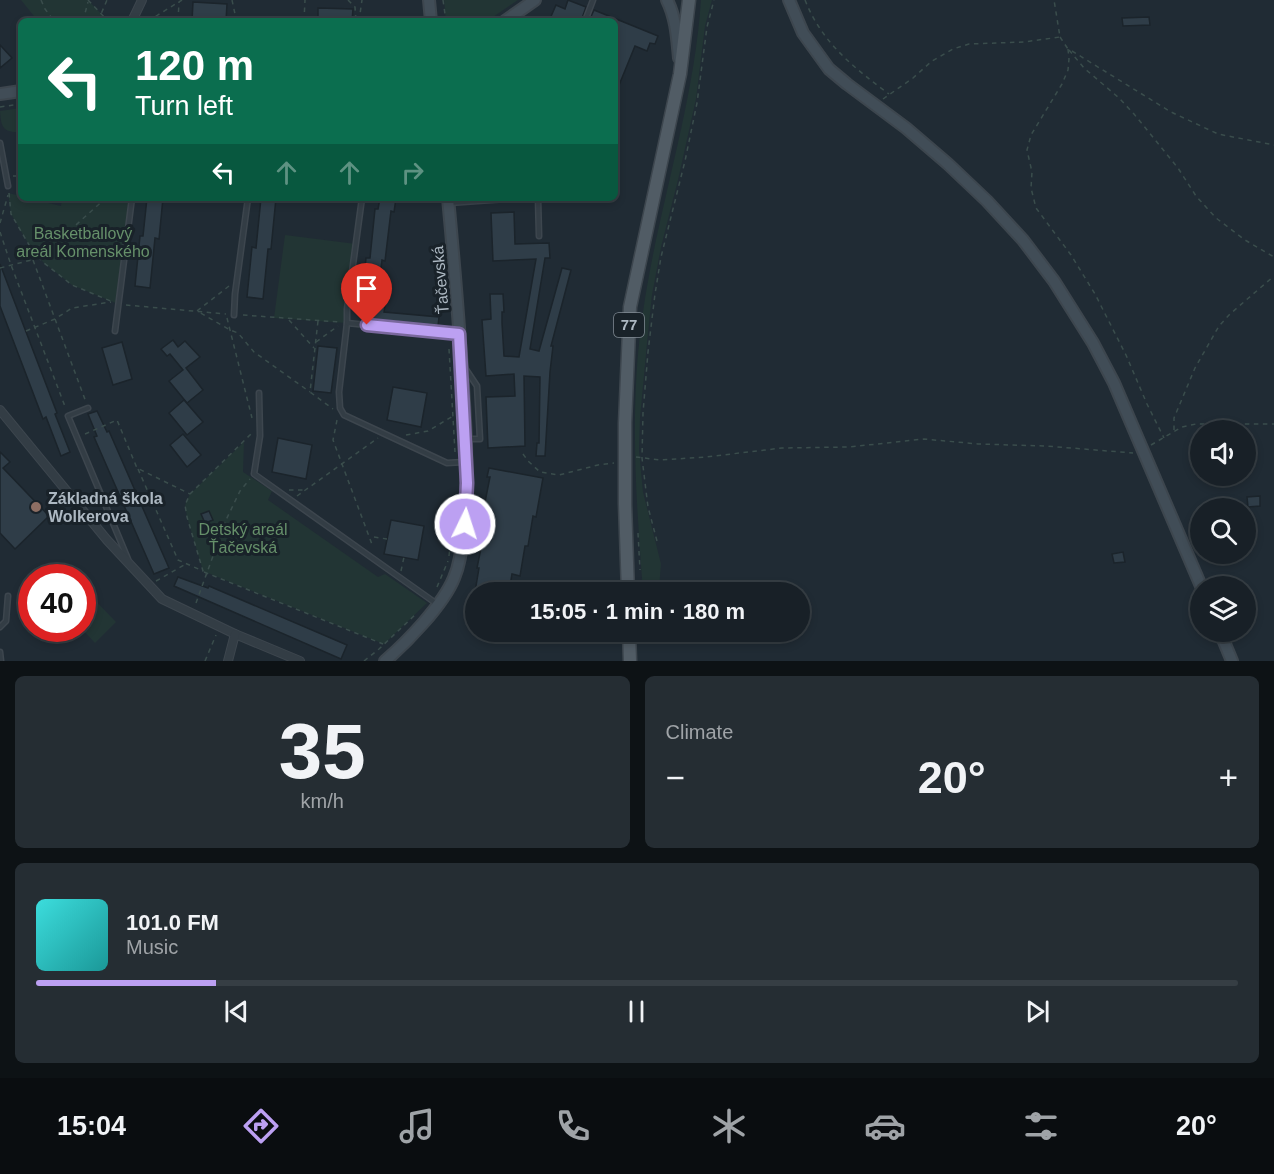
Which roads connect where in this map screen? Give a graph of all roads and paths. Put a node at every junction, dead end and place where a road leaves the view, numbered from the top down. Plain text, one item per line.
1 (41, 0) edge
2 (88, 0) edge
3 (107, 0) edge
4 (232, 0) edge
5 (305, 0) edge
6 (348, 0) edge
7 (362, 0) edge
8 (429, 0) edge
9 (443, 0) edge
10 (535, 0) edge
11 (593, 0) edge
12 (667, 0) edge
13 (689, 0) edge
14 (714, 0) edge
15 (789, 0) edge
16 (805, 0) edge
17 (1054, 0) edge
18 (180, 1) edge
19 (138, 2) edge
20 (102, 13) junction
21 (52, 18) edge
22 (83, 18) edge
23 (100, 18) edge
24 (106, 18) edge
25 (133, 18) edge
26 (153, 18) edge
27 (178, 18) edge
28 (236, 18) edge
29 (304, 18) edge
30 (357, 18) edge
31 (359, 18) edge
32 (431, 18) edge
33 (446, 18) edge
34 (509, 18) edge
35 (586, 18) edge
36 (1060, 38) junction
37 (1068, 50) junction
38 (680, 74) junction
39 (18, 91) edge
40 (0, 94) edge
41 (890, 94) junction
42 (18, 104) edge
43 (875, 104) junction
44 (0, 107) edge
45 (0, 143) edge
46 (1274, 145) edge
47 (8, 186) joint
48 (9, 193) junction
49 (103, 201) edge
50 (132, 201) edge
51 (248, 201) edge
52 (362, 201) edge
53 (448, 201) edge
54 (538, 201) edge
55 (0, 222) edge
56 (0, 232) edge
57 (539, 236) dead end
58 (39, 258) junction
59 (1274, 258) edge
60 (33, 260) junction
61 (11, 265) junction
62 (1, 267) edge
63 (1274, 276) edge
64 (237, 280) junction
65 (112, 302) junction
66 (118, 304) junction
67 (226, 314) dead end
68 (234, 315) dead end
69 (288, 318) dead end
70 (55, 320) junction
71 (318, 321) dead end
72 (345, 323) junction
73 (35, 328) junction
74 (230, 330) junction
75 (26, 331) dead end
76 (115, 331) dead end
77 (454, 334) junction
78 (315, 343) junction
79 (314, 349) junction
80 (310, 392) junction
81 (259, 393) dead end
82 (88, 408) joint
83 (0, 410) edge
84 (69, 416) junction
85 (453, 416) junction
86 (252, 420) dead end
87 (1274, 424) edge
88 (1174, 431) junction
89 (384, 434) junction
90 (84, 435) dead end
91 (406, 435) dead end
92 (1164, 438) junction
93 (259, 442) junction
94 (1142, 449) junction
95 (523, 454) dead end
96 (642, 458) junction
97 (461, 462) junction
98 (625, 463) junction
99 (342, 464) junction
100 (138, 468) junction
101 (254, 474) junction
102 (277, 490) junction
103 (306, 490) junction
104 (190, 494) junction
105 (291, 500) junction
106 (374, 537) dead end
107 (451, 538) dead end
108 (387, 539) dead end
109 (657, 541) dead end
110 (373, 546) dead end
111 (404, 557) dead end
112 (186, 564) junction
113 (131, 566) junction
114 (203, 571) junction
115 (207, 573) junction
116 (1197, 576) edge
117 (149, 578) dead end
118 (400, 578) junction
119 (628, 582) edge
120 (8, 596) dead end
121 (434, 602) junction
122 (192, 613) junction
123 (219, 626) junction
124 (0, 627) edge
125 (235, 634) junction
126 (629, 642) edge
127 (1224, 642) edge
128 (384, 644) junction
129 (0, 652) edge
130 (1, 661) edge
131 (206, 661) edge
132 (228, 661) edge
133 (300, 661) edge
134 (364, 661) edge
135 (385, 661) edge
136 (630, 661) edge
137 (1232, 661) edge

1 - 21 path
2 - 20 path
2 - 22 path
3 - 20 path
4 - 28 path
5 - 29 path
6 - 30 path
7 - 31 path
8 - 32 street
9 - 33 path
10 - 34 street
11 - 35 lane
12 - 38 street
13 - 38 main road, 77
14 - 96 path
15 - 43 street
16 - 41 path
17 - 36 path
18 - 26 path
18 - 27 path
19 - 25 street
20 - 23 path
20 - 24 path
36 - 37 path
36 - 41 path
37 - 46 path
37 - 59 path
37 - 92 path
38 - 98 main road, 77
39 - 40 street
41 - 43 path
42 - 44 path
43 - 94 street
45 - 47 lane
47 - 48 path
48 - 55 path
48 - 58 path
49 - 58 path
50 - 66 lane
51 - 64 lane
52 - 72 lane
53 - 77 street, Ťačevská
54 - 57 lane
56 - 61 path
58 - 60 path
58 - 65 path
60 - 61 path
60 - 70 path
61 - 62 path
61 - 73 path
63 - 88 path
64 - 68 lane
64 - 74 path
65 - 66 path
65 - 70 path
66 - 76 lane
67 - 74 path
69 - 79 path
70 - 73 path
70 - 82 path
71 - 78 path
72 - 77 lane
72 - 78 path
72 - 89 lane
73 - 75 path
73 - 84 path
74 - 80 path
74 - 86 path
77 - 85 path
77 - 97 street, Ťačevská
78 - 79 path
79 - 80 path
80 - 99 path
81 - 93 lane
82 - 84 lane
83 - 113 street
84 - 113 lane
85 - 91 path
85 - 97 path
87 - 88 path
88 - 92 path
89 - 97 lane
89 - 99 path
90 - 100 path
92 - 94 path
93 - 101 lane
93 - 104 path
94 - 96 path
94 - 116 street
95 - 98 path
96 - 109 path
97 - 121 street, Ťačevská
98 - 119 main road, 77
99 - 103 path
99 - 110 path
100 - 104 path
100 - 112 path
101 - 102 lane
101 - 115 path
102 - 103 path
102 - 105 lane
103 - 105 path
104 - 114 path
105 - 118 lane
106 - 108 path
107 - 121 path
111 - 118 path
112 - 114 path
112 - 117 path
113 - 122 street
114 - 115 path
115 - 122 path
115 - 128 path
118 - 121 lane
120 - 124 lane
121 - 128 path
121 - 135 street, Ťačevská
122 - 123 street
123 - 125 street
123 - 131 path
125 - 132 street
125 - 133 street
126 - 136 main road
127 - 137 street
128 - 134 path
129 - 130 lane

